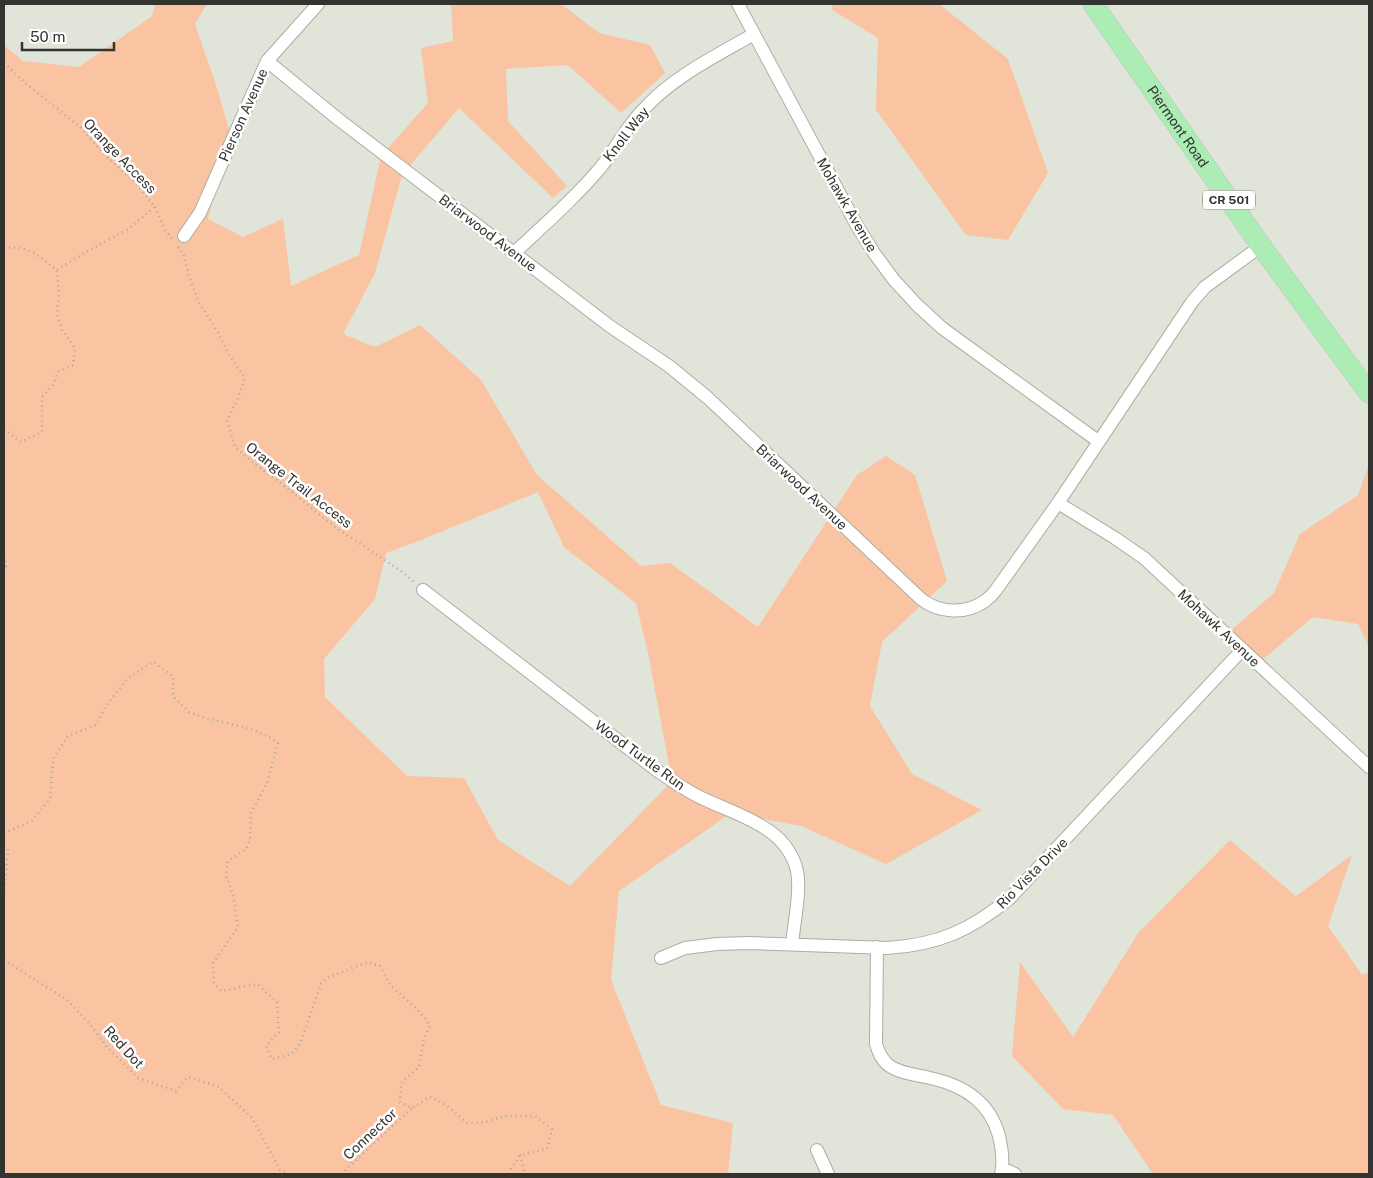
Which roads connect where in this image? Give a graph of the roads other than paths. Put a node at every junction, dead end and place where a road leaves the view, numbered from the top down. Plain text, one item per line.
1 (318, 4) edge
2 (738, 4) edge
3 (1093, 4) edge
4 (754, 34) junction
5 (267, 61) junction
6 (184, 236) dead end
7 (1261, 246) junction
8 (514, 253) junction
9 (1369, 393) edge
10 (1098, 441) junction
11 (1058, 503) junction
12 (423, 590) road end
13 (1242, 650) junction
14 (1369, 767) edge
15 (792, 944) junction
16 (877, 947) junction
17 (661, 958) dead end
18 (817, 1150) dead end
19 (1002, 1171) edge
20 (828, 1174) edge
21 (1015, 1174) edge

1 - 5 street, Pierson Avenue
2 - 4 street, Mohawk Avenue
3 - 7 main road, Piermont Road / CR 501
4 - 8 street, Knoll Way
4 - 10 street, Mohawk Avenue
5 - 6 street, Pierson Avenue
5 - 8 street, Briarwood Avenue
7 - 9 main road, Piermont Road / CR 501
7 - 10 street, Briarwood Avenue
8 - 11 street, Briarwood Avenue
10 - 11 street, Briarwood Avenue
11 - 13 street, Mohawk Avenue
12 - 15 street, Wood Turtle Run
13 - 14 street, Mohawk Avenue
13 - 16 street, Rio Vista Drive
15 - 16 street, Rio Vista Drive
15 - 17 street, Rio Vista Drive
16 - 19 street
18 - 20 street
19 - 21 street

